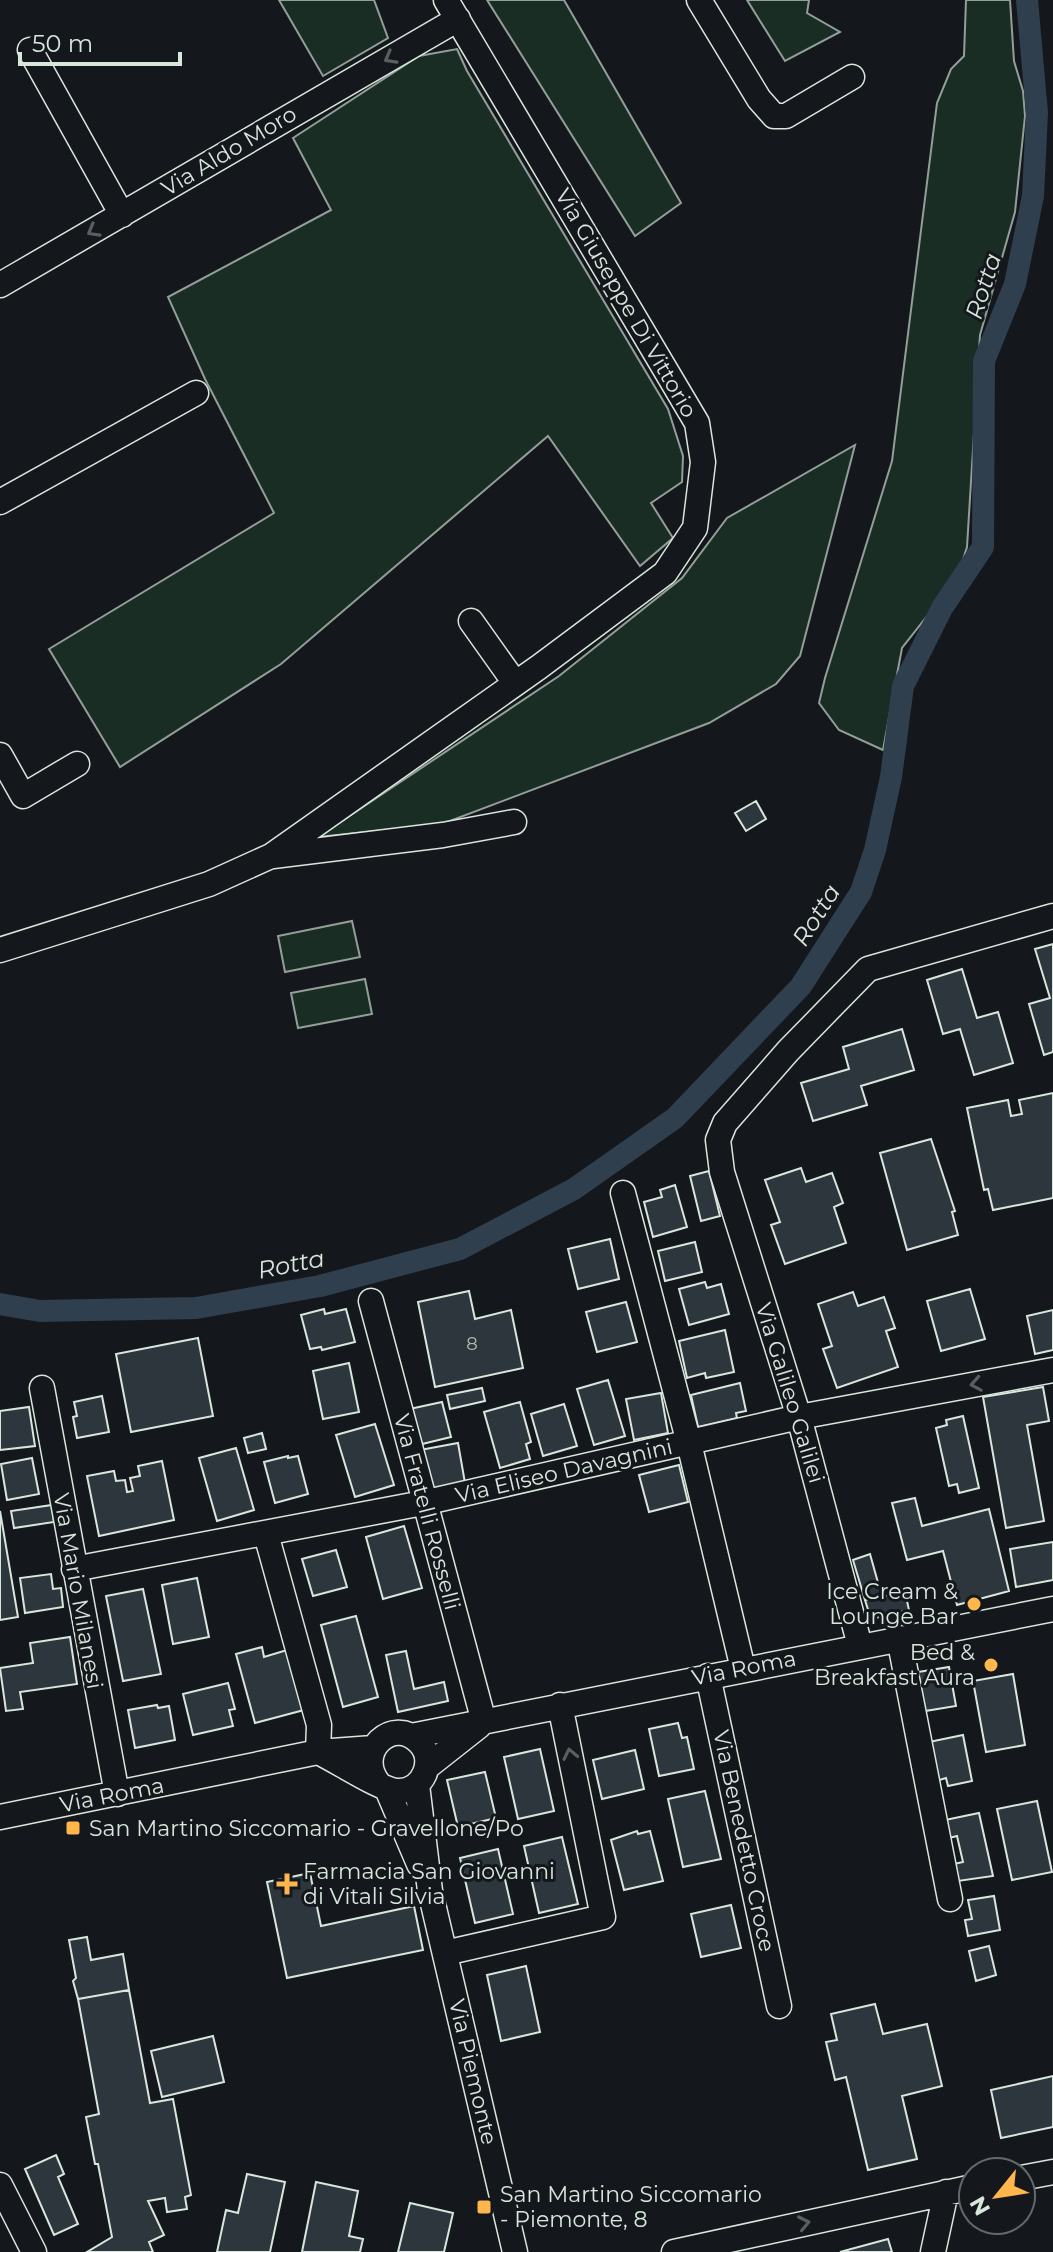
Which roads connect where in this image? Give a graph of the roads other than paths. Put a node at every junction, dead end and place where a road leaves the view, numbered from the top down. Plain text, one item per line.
1 (699, 0) edge
2 (452, 9) edge
3 (30, 50) dead end
4 (852, 77) dead end
5 (122, 215) junction
6 (0, 285) edge
7 (196, 393) dead end
8 (0, 502) edge
9 (471, 621) dead end
10 (515, 683) junction
11 (0, 755) edge
12 (77, 764) dead end
13 (514, 822) dead end
14 (271, 856) junction
15 (1053, 916) edge
16 (0, 950) edge
17 (623, 1193) dead end
18 (371, 1301) dead end
19 (1053, 1370) edge
20 (42, 1388) dead end
21 (799, 1417) junction
22 (689, 1443) junction
23 (423, 1503) junction
24 (266, 1534) junction
25 (74, 1569) junction
26 (1053, 1609) edge
27 (899, 1638) junction
28 (860, 1646) junction
29 (743, 1669) junction
30 (708, 1676) junction
31 (560, 1705) junction
32 (484, 1722) junction
33 (411, 1736) junction
34 (373, 1748) junction
35 (318, 1752) junction
36 (422, 1776) junction
37 (383, 1786) junction
38 (117, 1794) junction
39 (0, 1817) edge
40 (430, 1891) junction
41 (950, 1899) dead end
42 (445, 1953) junction
43 (779, 2006) dead end
44 (0, 2185) edge
45 (957, 2190) edge
46 (946, 2192) junction
47 (34, 2252) edge
48 (515, 2252) edge
49 (674, 2252) edge
50 (933, 2252) edge

1 - 4 street
2 -> 5 street, Via Aldo Moro
2 - 10 street, Via Giuseppe Di Vittorio
3 - 5 street
5 -> 6 street, Via Aldo Moro
7 - 8 street
9 - 10 street
10 - 14 street, Via Giuseppe Di Vittorio
11 - 12 street
13 - 14 street, Via Giuseppe Di Vittorio
14 - 16 street, Via Giuseppe Di Vittorio
15 - 21 street, Via Galileo Galilei
17 - 22 street
18 - 23 street, Via Fratelli Rosselli
19 -> 21 street, Via Eliseo Davagnini
20 - 25 street, Via Mario Milanesi
21 - 22 street, Via Eliseo Davagnini
21 - 28 street, Via Galileo Galilei
22 - 23 street, Via Eliseo Davagnini
22 - 29 street
23 - 24 street, Via Eliseo Davagnini
23 - 32 street, Via Fratelli Rosselli
24 - 25 street, Via Eliseo Davagnini
24 - 35 street
25 - 38 street, Via Mario Milanesi
26 - 27 street, Via Roma
27 - 28 street, Via Roma
27 - 41 street
28 - 29 street, Via Roma
29 - 30 street, Via Roma
30 - 31 street, Via Roma
30 - 43 street, Via Benedetto Croce
31 - 32 street, Via Roma
42 -> 31 street
32 - 33 street, Via Roma
32 - 36 street, Via Roma
33 - 34 street
33 - 36 street
34 - 35 street, Via Roma
34 - 37 street
35 - 37 street
35 - 38 street, Via Roma
36 - 37 street
36 - 40 street, Via Piemonte
37 - 40 street, Via Piemonte
38 - 39 street, Via Roma
40 - 42 street, Via Piemonte
42 - 48 street, Via Piemonte
44 - 47 street
45 - 46 street
49 -> 46 street
46 - 50 street

